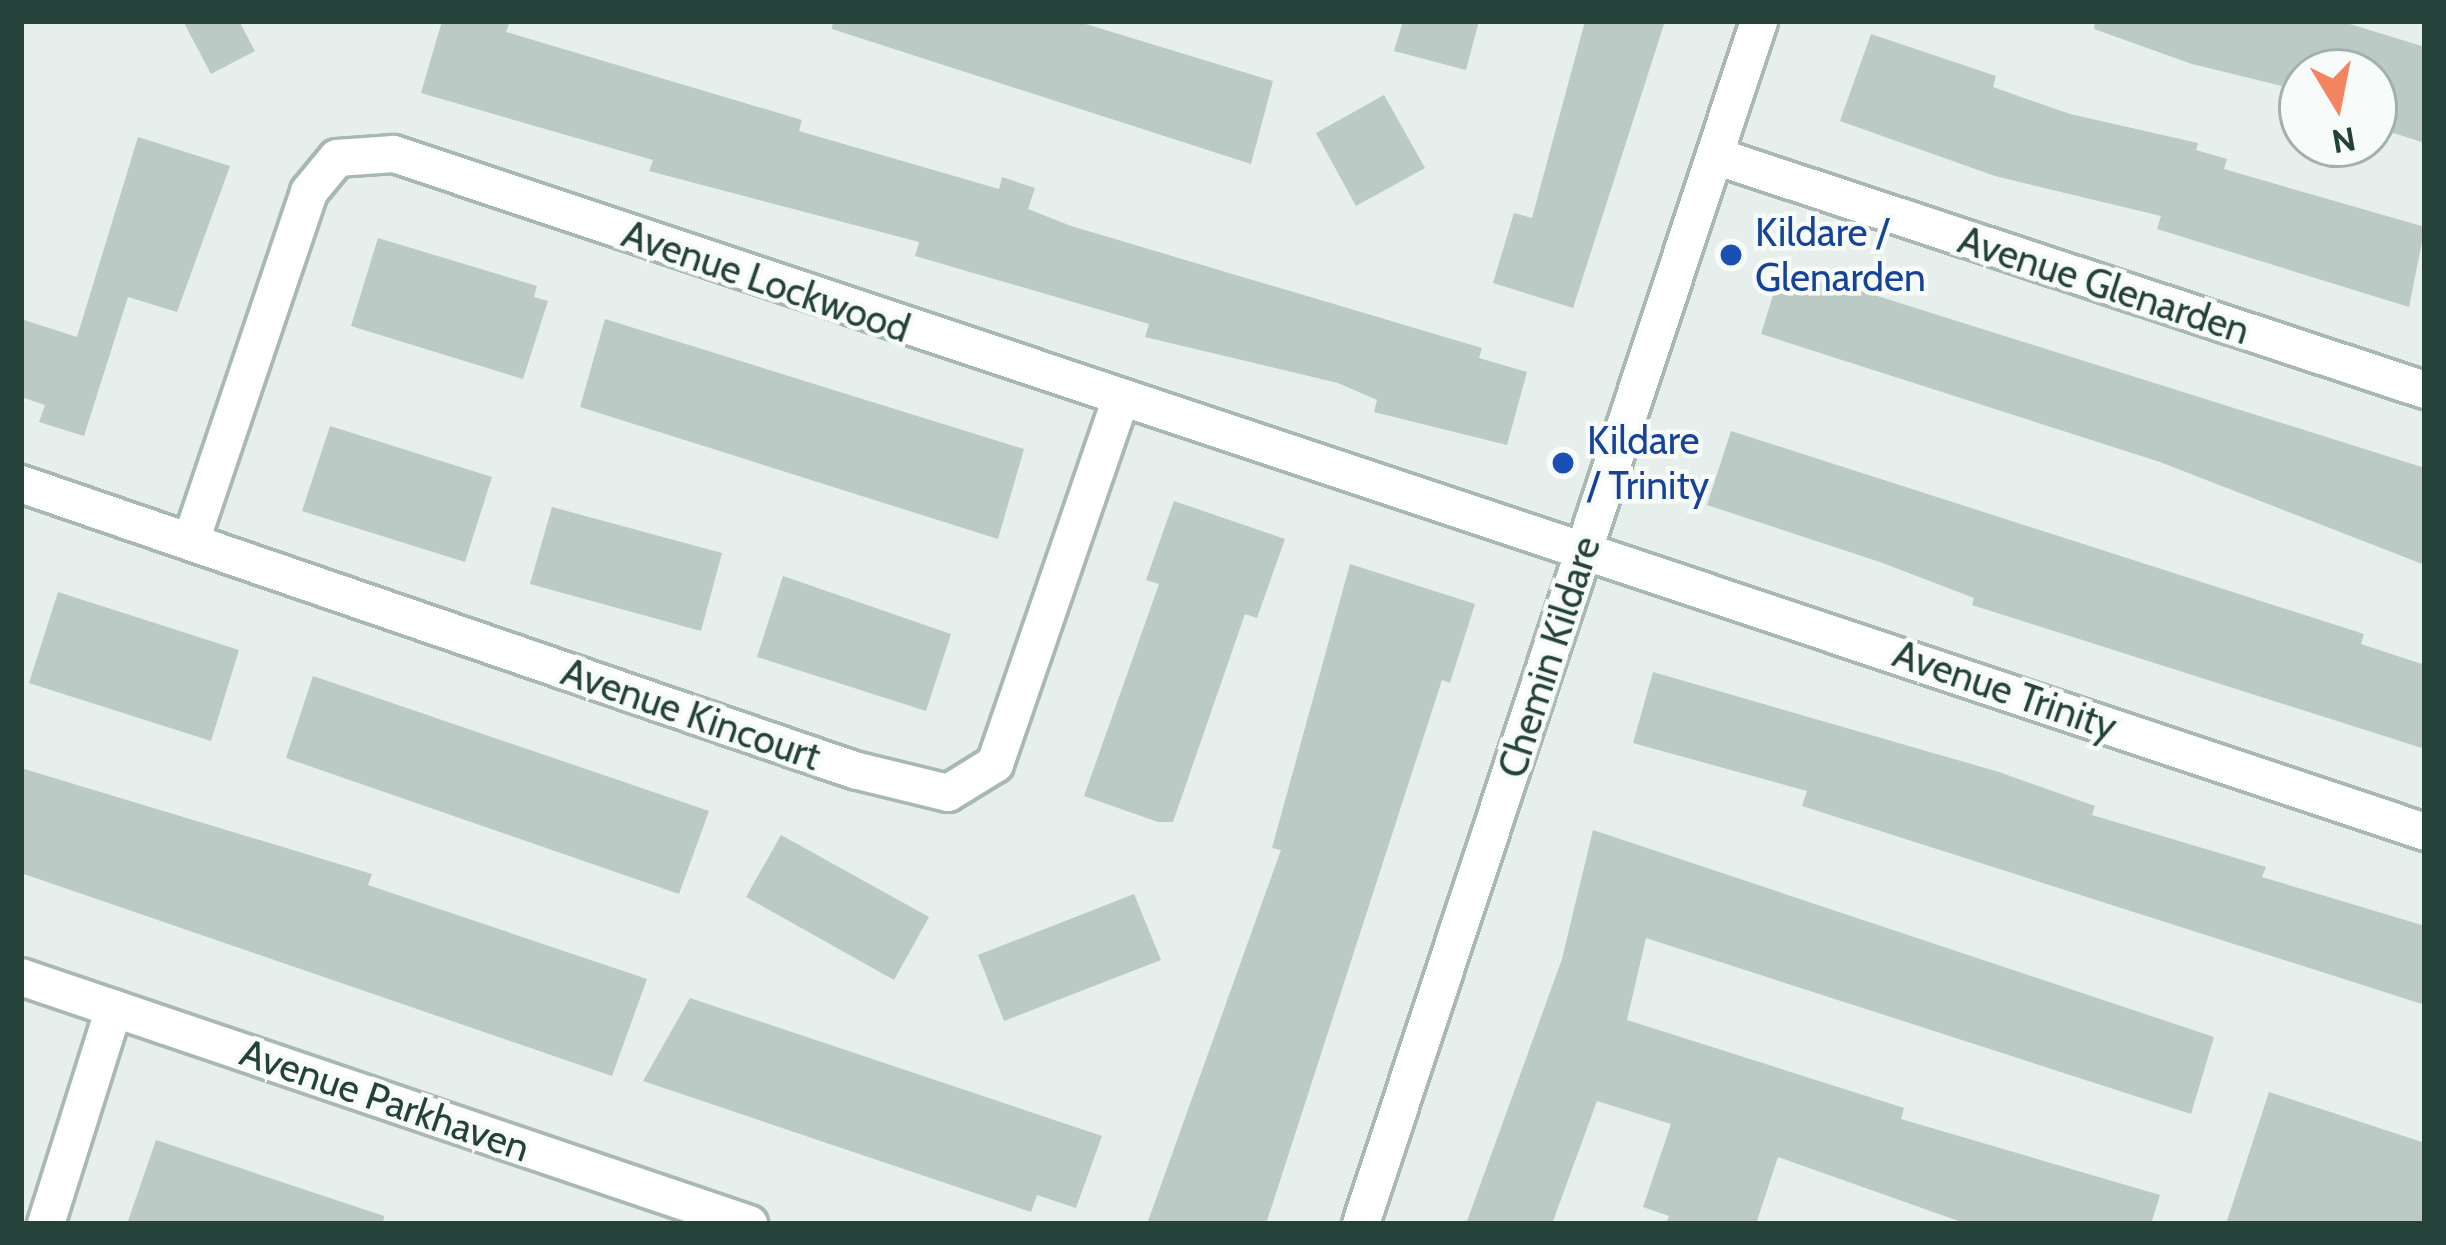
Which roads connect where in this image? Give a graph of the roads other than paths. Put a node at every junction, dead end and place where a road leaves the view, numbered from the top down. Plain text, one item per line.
1 (1759, 21) edge
2 (1715, 156) junction
3 (2425, 390) edge
4 (1120, 402) junction
5 (21, 484) edge
6 (191, 541) junction
7 (1584, 554) junction
8 (2425, 832) edge
9 (21, 977) edge
10 (114, 1008) junction
11 (46, 1224) edge
12 (749, 1224) edge
13 (1361, 1224) edge

1 - 2 street, Chemin Kildare
2 - 3 street, Avenue Glenarden
2 - 7 street, Chemin Kildare
4 - 6 street, Avenue Kincourt
4 - 6 street, Avenue Lockwood
4 - 7 street, Avenue Lockwood
5 - 6 street, Avenue Kincourt
7 - 8 street, Avenue Trinity
7 - 13 street, Chemin Kildare
9 - 10 street, Avenue Parkhaven
10 - 11 street
10 - 12 street, Avenue Parkhaven

